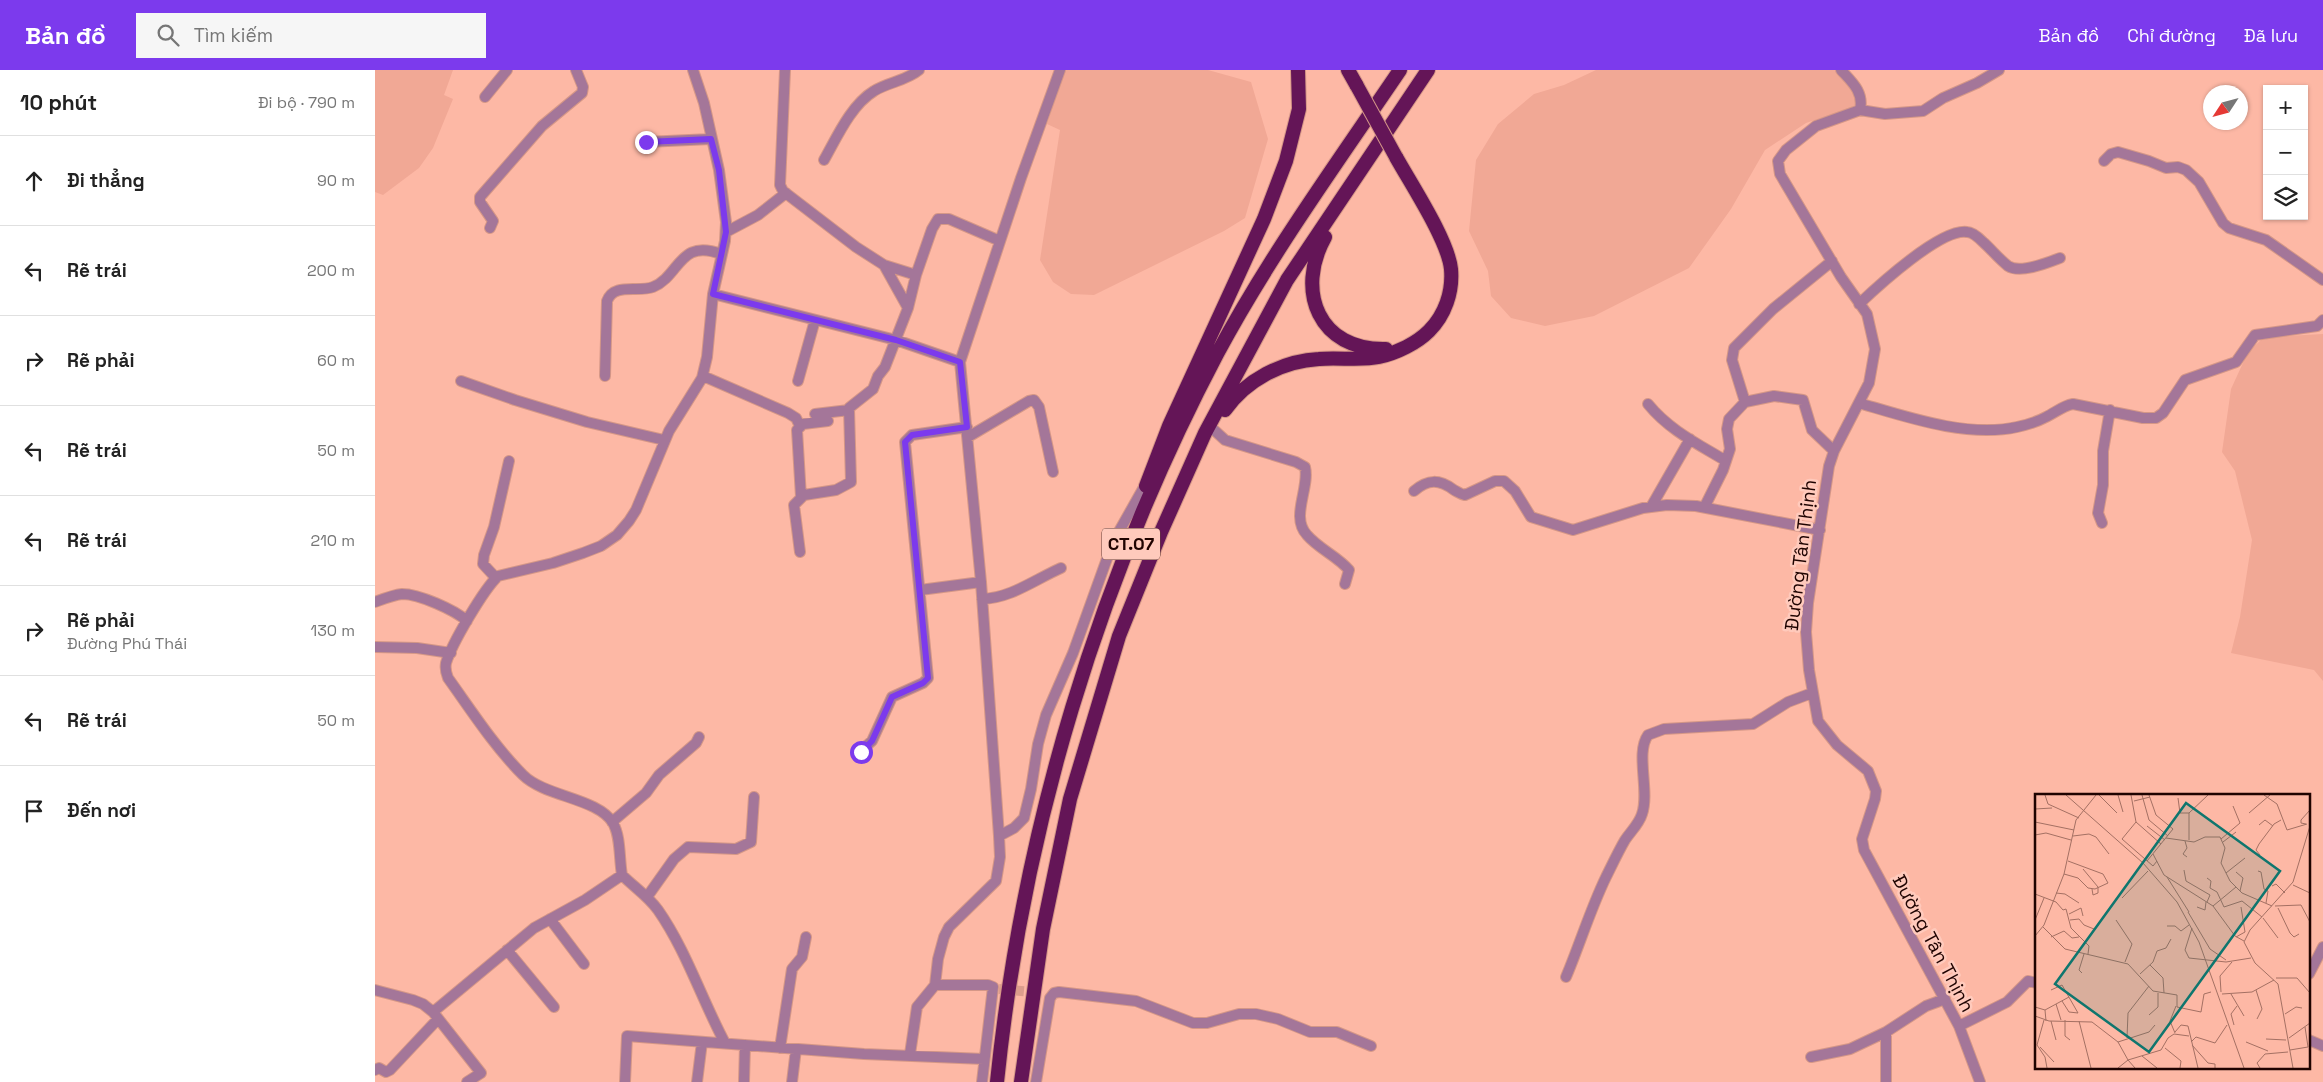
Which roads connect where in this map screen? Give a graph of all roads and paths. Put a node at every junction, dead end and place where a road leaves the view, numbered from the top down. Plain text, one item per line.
1 (507, 70) edge
2 (577, 70) edge
3 (693, 70) edge
4 (785, 70) edge
5 (919, 70) edge
6 (1060, 70) edge
7 (1298, 70) edge
8 (1348, 70) edge
9 (1399, 70) edge
10 (1428, 70) edge
11 (1433, 70) edge
12 (1841, 70) edge
13 (1999, 70) edge
14 (485, 97) dead end
15 (1860, 110) junction
16 (711, 139) junction
17 (646, 142) dead end
18 (824, 160) dead end
19 (2103, 161) dead end
20 (786, 194) junction
21 (490, 228) dead end
22 (726, 232) junction
23 (1000, 241) junction
24 (721, 254) junction
25 (2060, 258) dead end
26 (1832, 261) junction
27 (884, 265) junction
28 (916, 275) junction
29 (2323, 280) edge
30 (713, 294) junction
31 (1859, 304) junction
32 (908, 308) junction
33 (815, 320) junction
34 (2323, 320) edge
35 (896, 340) junction
36 (1405, 348) junction
37 (960, 362) junction
38 (605, 376) dead end
39 (703, 376) junction
40 (461, 381) dead end
41 (798, 381) dead end
42 (1745, 402) junction
43 (1859, 403) junction
44 (1648, 404) dead end
45 (849, 410) junction
46 (2110, 410) junction
47 (815, 414) dead end
48 (828, 421) dead end
49 (800, 426) junction
50 (1214, 430) junction
51 (968, 432) junction
52 (664, 440) junction
53 (1690, 440) junction
54 (1834, 451) junction
55 (509, 461) dead end
56 (1726, 461) junction
57 (1053, 472) dead end
58 (1150, 474) junction
59 (1414, 491) dead end
60 (801, 496) junction
61 (1705, 506) junction
62 (1651, 507) junction
63 (2102, 523) dead end
64 (1820, 530) junction
65 (1161, 532) junction
66 (800, 552) dead end
67 (1061, 568) dead end
68 (496, 578) junction
69 (981, 582) junction
70 (1345, 584) dead end
71 (920, 590) junction
72 (982, 599) junction
73 (375, 602) edge
74 (467, 621) junction
75 (1097, 626) junction
76 (375, 647) edge
77 (451, 653) junction
78 (1812, 693) junction
79 (699, 737) dead end
80 (857, 754) dead end
81 (755, 796) dead end
82 (612, 822) junction
83 (999, 836) junction
84 (622, 876) junction
85 (647, 897) junction
86 (550, 919) junction
87 (806, 938) dead end
88 (2323, 947) edge
89 (507, 950) junction
90 (584, 964) dead end
91 (2311, 970) edge
92 (1566, 977) dead end
93 (2035, 983) edge
94 (935, 985) junction
95 (375, 990) edge
96 (1945, 999) junction
97 (554, 1006) dead end
98 (435, 1016) junction
99 (1959, 1026) junction
100 (1886, 1032) junction
101 (2311, 1041) edge
102 (702, 1042) junction
103 (725, 1044) junction
104 (745, 1046) junction
105 (1371, 1046) dead end
106 (2323, 1046) edge
107 (780, 1048) junction
108 (796, 1049) junction
109 (910, 1054) junction
110 (1811, 1057) dead end
111 (984, 1059) junction
112 (375, 1070) edge
113 (467, 1082) edge
114 (625, 1082) edge
115 (697, 1082) edge
116 (743, 1082) edge
117 (792, 1082) edge
118 (982, 1082) edge
119 (997, 1082) edge
120 (1021, 1082) edge
121 (1035, 1082) edge
122 (1886, 1082) edge
123 (1980, 1082) edge

1 - 14 street
2 - 21 street
3 - 16 street
4 - 20 street
5 - 18 street
6 - 23 street
7 - 58 highway
8 - 36 highway, bridge
9 - 75 highway, CT.07
10 - 65 highway, CT.07
11 - 36 highway
12 - 15 street
13 - 15 street
15 - 26 street, Đường Tân Thịnh
16 - 17 street
16 - 22 street
19 - 29 street
20 - 22 street
20 - 27 street
22 - 24 street
23 - 28 street
23 - 37 street
24 - 30 street
24 - 38 street
25 - 31 street
26 - 31 street, Đường Tân Thịnh
26 - 42 street
27 - 28 street
27 - 32 street
28 - 32 street
30 - 33 street
30 - 39 street
31 - 43 street, Đường Tân Thịnh
32 - 35 street
33 - 35 street
33 - 41 street
34 - 46 street
35 - 37 street
35 - 45 street
36 - 50 highway
37 - 51 street
39 - 49 street
39 - 52 street
40 - 52 street
42 - 54 street
42 - 56 street
43 - 46 street
43 - 54 street, Đường Tân Thịnh
44 - 53 street
45 - 47 street
45 - 60 street
46 - 63 street
48 - 49 street
49 - 60 street
50 - 65 highway
50 - 70 street
51 - 57 street
51 - 69 street
51 - 71 street
52 - 68 street
53 - 56 street
53 - 62 street
54 - 64 street, Đường Tân Thịnh
55 - 68 street
56 - 61 street
58 - 75 highway
58 - 83 street
59 - 62 street
60 - 66 street
61 - 62 street
61 - 64 street
64 - 78 street, Đường Tân Thịnh
65 - 120 highway, CT.07
67 - 72 street
68 - 74 street
69 - 71 street
69 - 72 street
71 - 80 street
72 - 83 street
73 - 74 street
74 - 77 street
75 - 119 highway, CT.07
76 - 77 street
77 - 82 street
78 - 92 street
78 - 96 street, Đường Tân Thịnh
79 - 82 street
81 - 85 street
82 - 84 street
83 - 94 street
84 - 85 street
84 - 86 street
85 - 103 street
86 - 89 street
86 - 90 street
87 - 107 street
88 - 91 street
89 - 97 street
89 - 98 street
93 - 99 street
94 - 109 street
94 - 111 street
95 - 98 street
96 - 99 street, Đường Tân Thịnh
96 - 100 street
98 - 112 street
98 - 113 street
99 - 123 street, Đường Tân Thịnh
100 - 110 street
100 - 122 street
101 - 106 street
102 - 103 street
102 - 114 street
102 - 115 street
103 - 104 street
104 - 107 street
104 - 116 street
105 - 121 street
107 - 108 street
108 - 109 street
108 - 117 street
109 - 111 street
111 - 118 street

